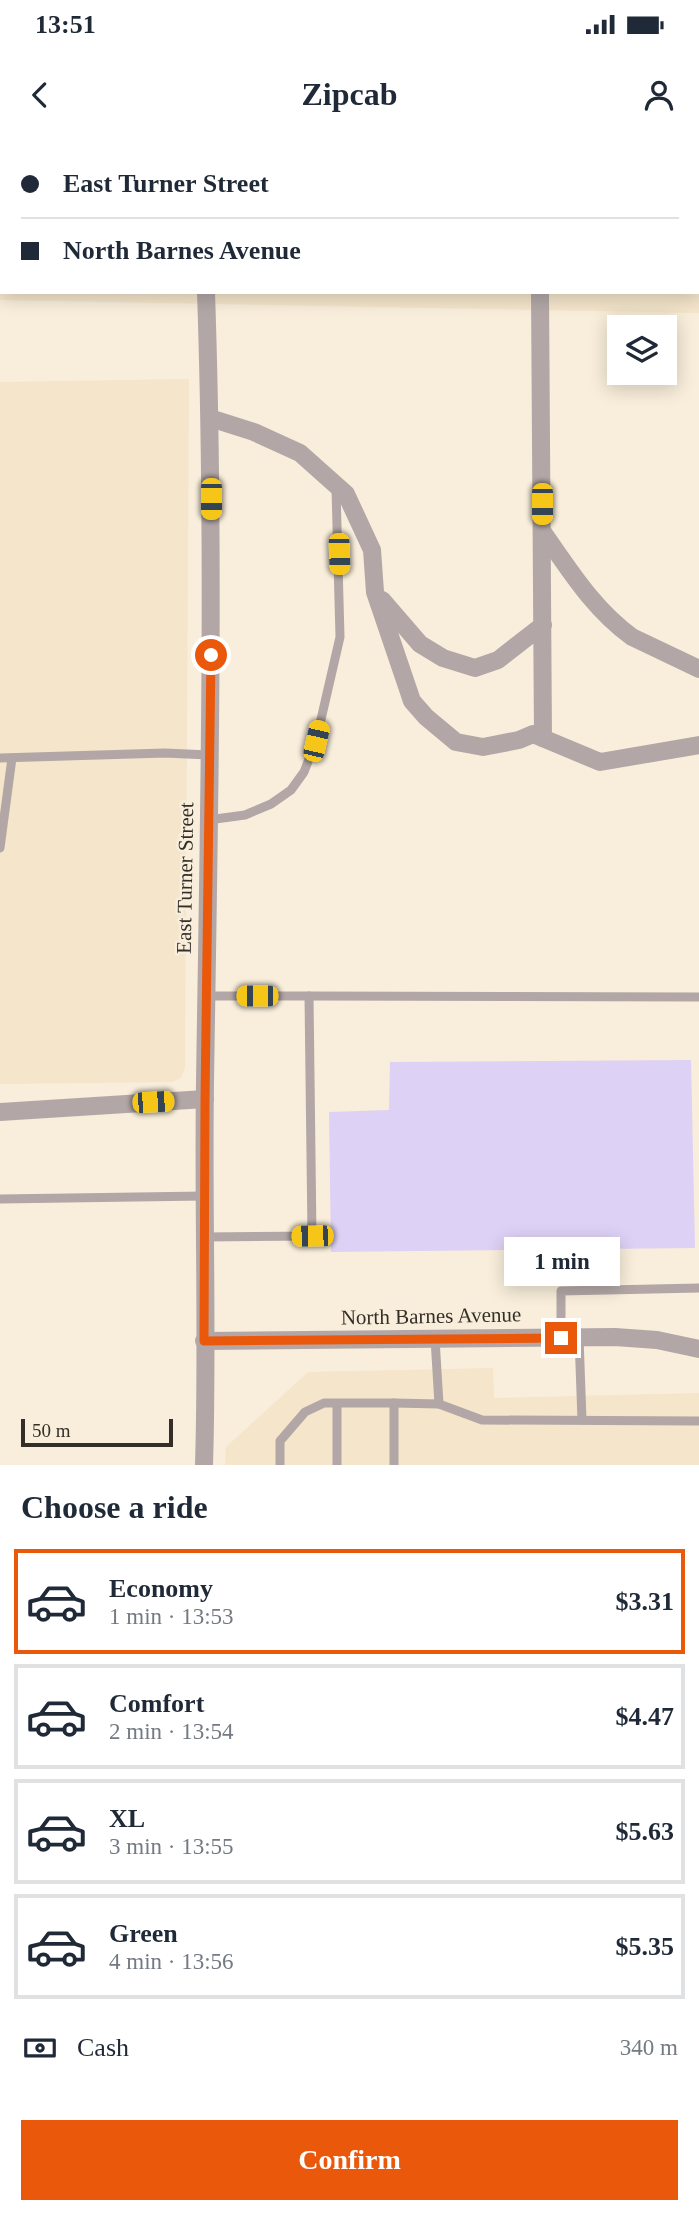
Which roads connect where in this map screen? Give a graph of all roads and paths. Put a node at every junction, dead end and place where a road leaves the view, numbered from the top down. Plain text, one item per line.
1 (206, 294) edge
2 (540, 294) edge
3 (211, 418) junction
4 (336, 485) junction
5 (542, 531) junction
6 (375, 592) junction
7 (543, 625) junction
8 (699, 669) edge
9 (543, 738) junction
10 (699, 745) edge
11 (209, 755) junction
12 (0, 758) edge
13 (12, 758) junction
14 (208, 820) junction
15 (0, 848) edge
16 (206, 996) junction
17 (309, 996) junction
18 (699, 997) edge
19 (205, 1100) junction
20 (0, 1112) edge
21 (204, 1196) junction
22 (0, 1199) edge
23 (204, 1237) junction
24 (699, 1289) edge
25 (579, 1337) junction
26 (561, 1338) junction
27 (435, 1339) junction
28 (204, 1341) junction
29 (699, 1349) edge
30 (337, 1404) junction
31 (394, 1404) junction
32 (439, 1404) junction
33 (582, 1420) junction
34 (699, 1421) edge
35 (204, 1465) edge
36 (280, 1465) edge
37 (337, 1465) edge
38 (394, 1465) edge

1 - 3 street, East Turner Street
2 - 5 street
3 - 4 street
3 - 11 street, East Turner Street
4 - 6 street
4 - 14 lane
5 - 7 street
5 - 8 street
6 - 7 street
6 - 9 street
7 - 9 street
9 - 10 street
11 - 13 lane
11 - 14 street, East Turner Street
12 - 13 lane
13 - 15 lane
14 - 16 street, East Turner Street
16 - 17 lane
16 - 19 street, East Turner Street
17 - 18 lane
17 - 23 lane
19 - 20 street
19 - 21 street, East Turner Street
21 - 22 lane
21 - 23 street, East Turner Street
23 - 28 street, East Turner Street
24 - 26 lane
25 - 26 street, North Barnes Avenue
25 - 29 street, North Barnes Avenue
25 - 33 lane
26 - 27 street, North Barnes Avenue
27 - 28 street, North Barnes Avenue
27 - 32 lane
28 - 35 street, East Turner Street
30 - 31 lane
30 - 36 lane
30 - 37 lane
31 - 32 lane
31 - 38 lane
32 - 33 lane
33 - 34 lane

